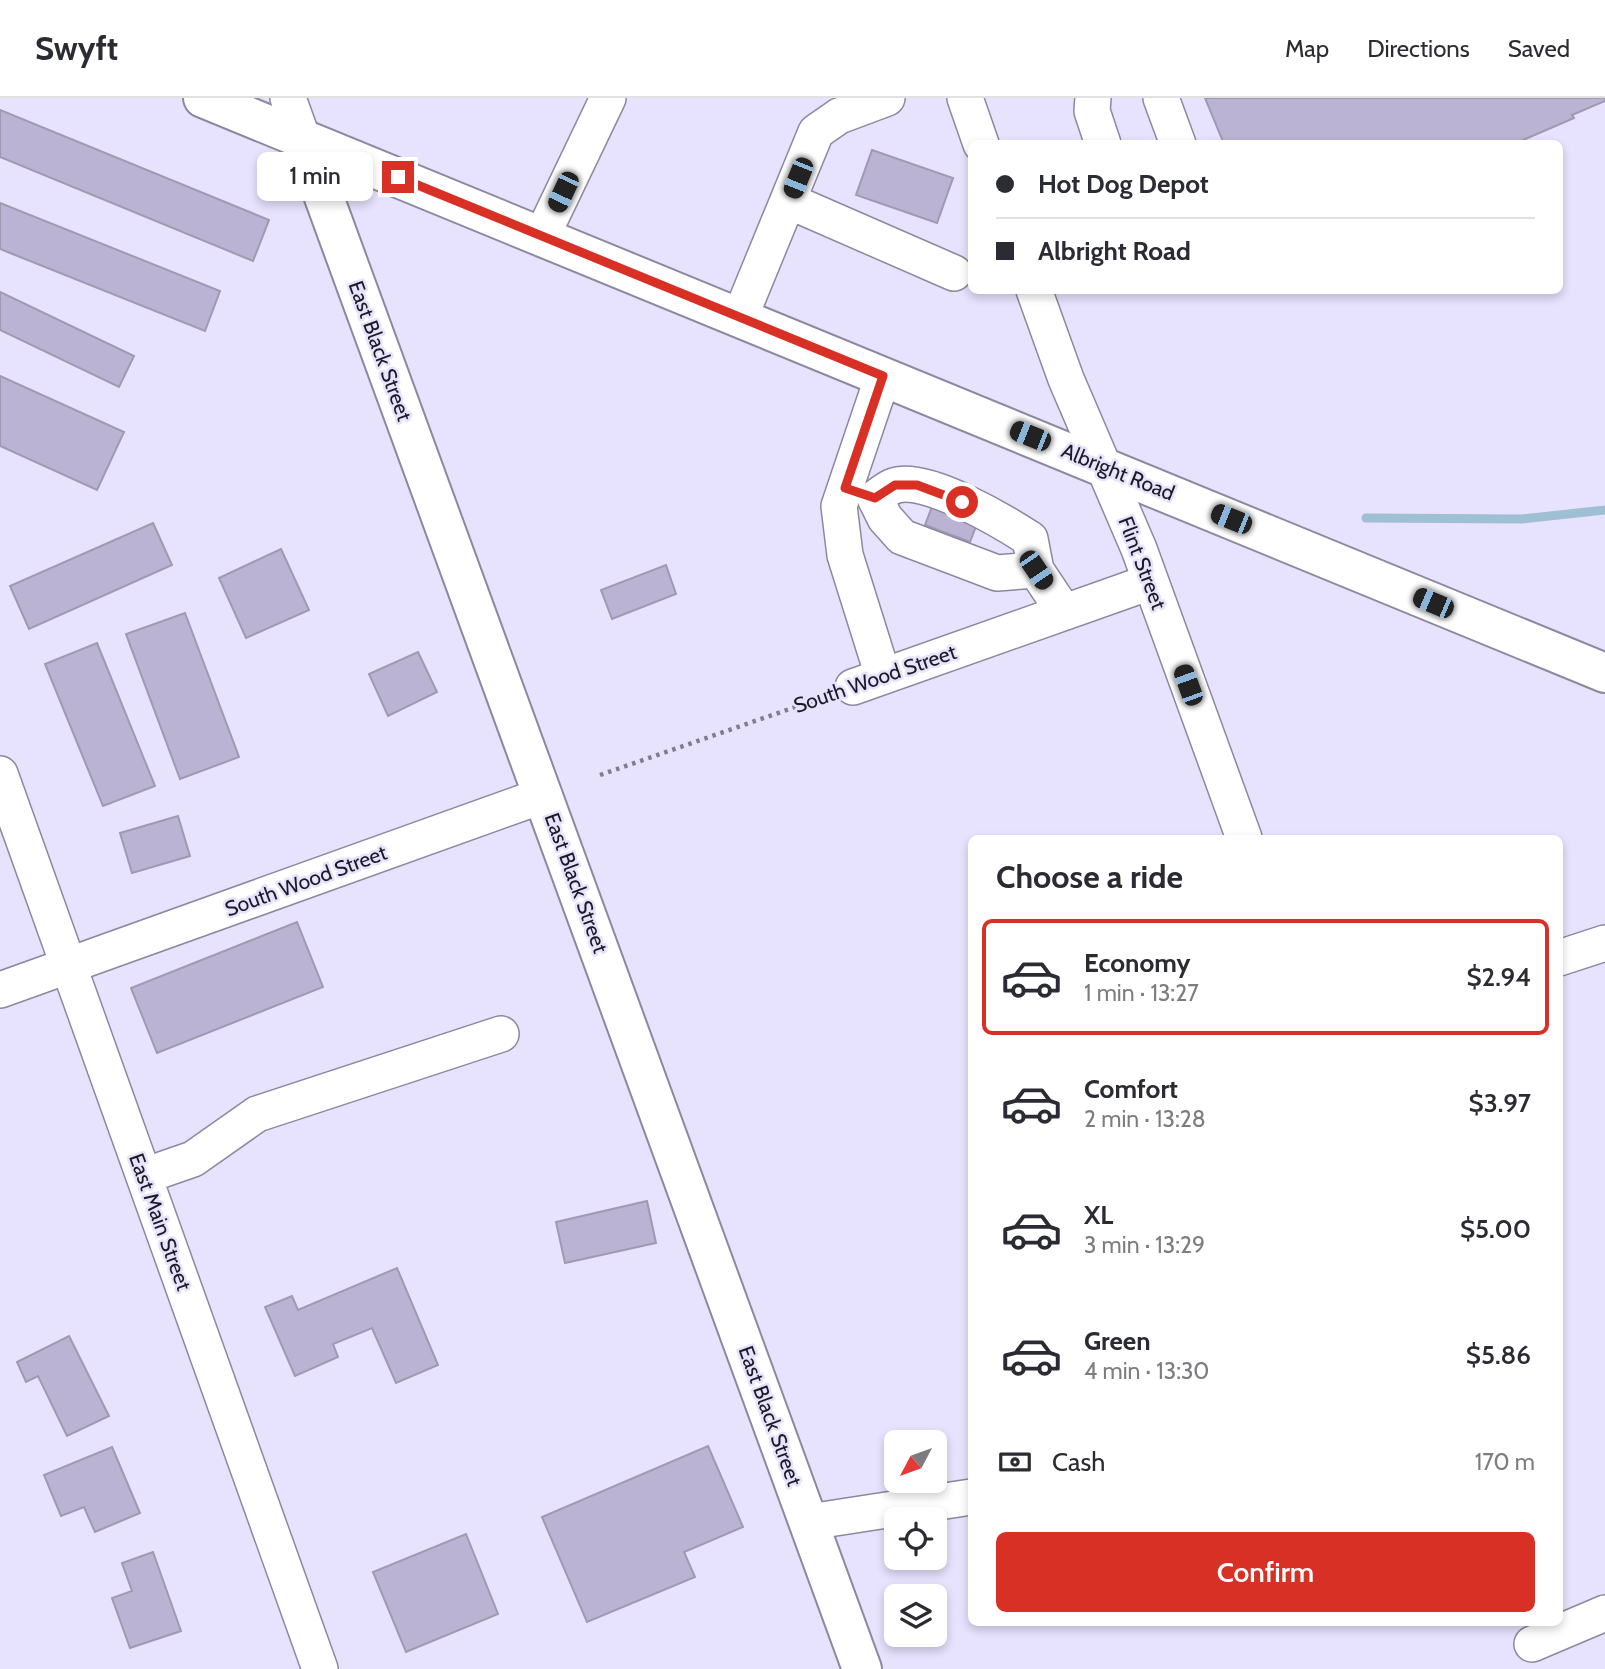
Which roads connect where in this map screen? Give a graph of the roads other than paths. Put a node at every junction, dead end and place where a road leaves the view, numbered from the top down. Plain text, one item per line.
1 (203, 98) edge
2 (288, 98) edge
3 (608, 98) edge
4 (887, 98) edge
5 (965, 98) edge
6 (1093, 98) edge
7 (1161, 98) edge
8 (302, 137) junction
9 (980, 140) edge
10 (1102, 140) edge
11 (1177, 140) edge
12 (789, 201) junction
13 (542, 236) junction
14 (954, 273) dead end
15 (1035, 294) edge
16 (740, 317) junction
17 (883, 376) junction
18 (1103, 466) junction
19 (860, 493) junction
20 (1036, 570) junction
21 (1150, 582) junction
22 (1064, 612) junction
23 (1605, 673) edge
24 (0, 774) edge
25 (544, 795) junction
26 (1243, 835) edge
27 (1605, 943) edge
28 (1563, 957) edge
29 (69, 966) junction
30 (0, 990) edge
31 (501, 1034) dead end
32 (144, 1176) junction
33 (968, 1497) edge
34 (809, 1522) junction
35 (1605, 1613) edge
36 (1533, 1645) edge
37 (320, 1669) edge
38 (862, 1669) edge

1 - 8 main road, Albright Road
2 - 8 street, East Black Street
3 - 13 street
4 - 12 street
5 - 9 street
6 - 10 street
7 - 11 street
8 - 13 main road, Albright Road
8 - 25 main road, East Black Street
12 - 14 street
12 - 16 street
13 - 16 main road, Albright Road
15 - 18 street, Flint Street
16 - 17 main road, Albright Road
17 - 18 main road, Albright Road
17 - 19 street
18 - 21 street, Flint Street
18 - 23 main road, Albright Road
19 - 20 street
19 - 20 street
19 - 22 street, South Wood Street
20 - 22 street
21 - 22 street, South Wood Street
21 - 26 street, Flint Street
24 - 29 street, East Main Street
25 - 29 street, South Wood Street
25 - 34 main road, East Black Street
27 - 28 street
29 - 30 street, South Wood Street
29 - 32 street, East Main Street
31 - 32 street
32 - 37 street, East Main Street
33 - 34 street
34 - 38 main road, East Black Street
35 - 36 street

